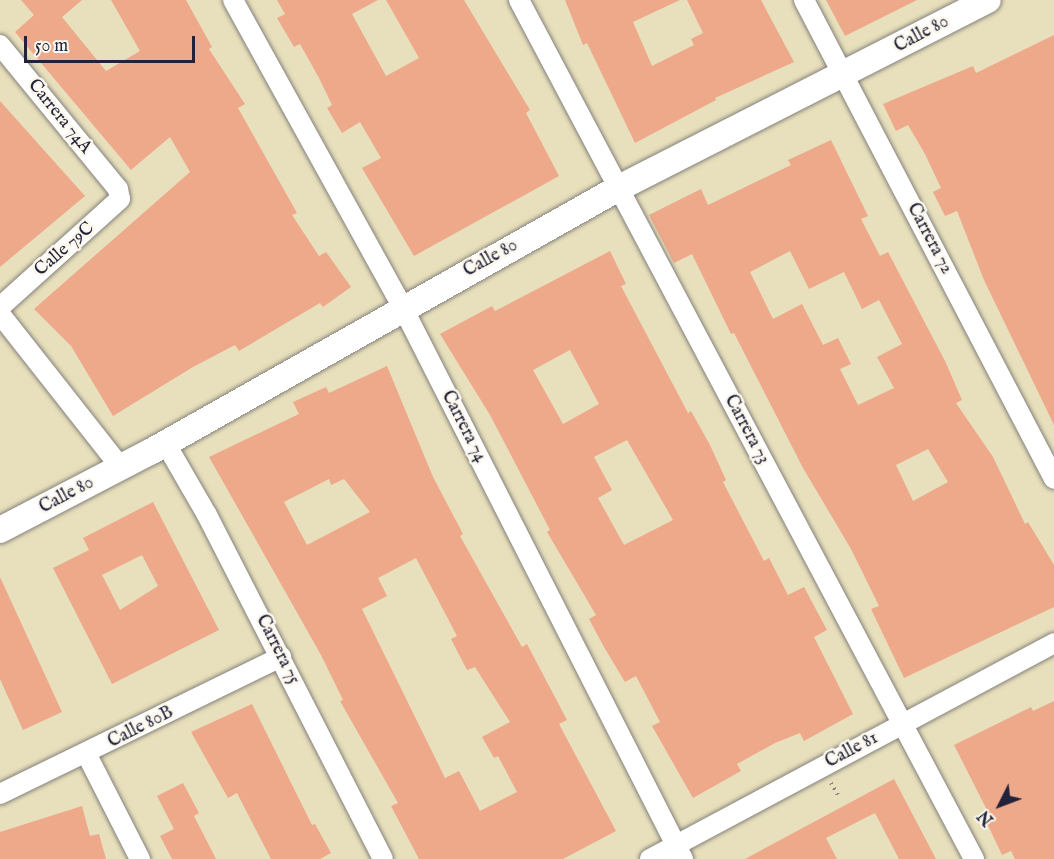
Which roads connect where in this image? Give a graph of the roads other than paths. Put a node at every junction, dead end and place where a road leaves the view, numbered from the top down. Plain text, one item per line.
1 (233, 0) edge
2 (519, 0) edge
3 (804, 0) edge
4 (988, 0) edge
5 (0, 45) edge
6 (844, 76) junction
7 (118, 189) joint
8 (617, 189) junction
9 (0, 306) edge
10 (403, 308) junction
11 (0, 314) edge
12 (166, 444) junction
13 (121, 468) junction
14 (1054, 479) edge
15 (0, 530) edge
16 (1054, 643) edge
17 (281, 657) junction
18 (904, 723) junction
19 (87, 755) junction
20 (0, 794) edge
21 (679, 852) edge
22 (140, 859) edge
23 (383, 859) edge
24 (650, 859) edge
25 (974, 859) edge

1 - 10 street, Carrera 74
2 - 8 street, Carrera 73
3 - 6 street, Carrera 72
4 - 6 street, Calle 80
5 - 7 street, Carrera 74A
6 - 8 street, Calle 80
6 - 14 street, Carrera 72
7 - 9 street, Calle 79C
8 - 10 street, Calle 80
8 - 18 street, Carrera 73
10 - 12 street, Calle 80
10 - 21 street, Carrera 74
11 - 13 street
12 - 13 street, Calle 80
12 - 17 street, Carrera 75
13 - 15 street, Calle 80
16 - 18 street, Calle 81
17 - 19 street, Calle 80B
17 - 23 street, Carrera 75
18 - 21 street, Calle 81
18 - 25 street, Carrera 73
19 - 20 street, Calle 80B
19 - 22 street
21 - 24 street, Calle 81

